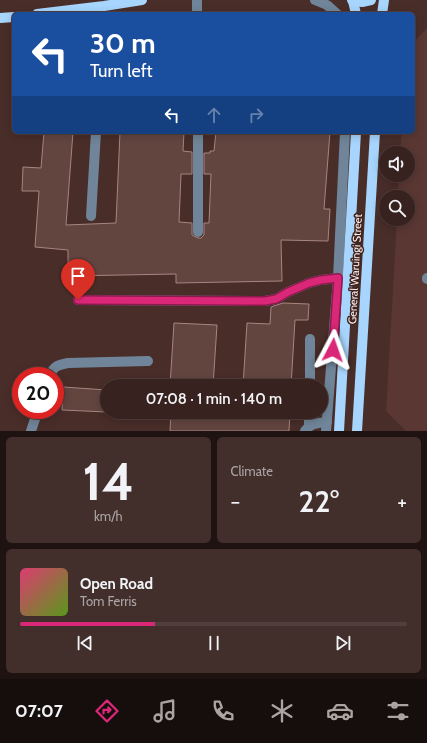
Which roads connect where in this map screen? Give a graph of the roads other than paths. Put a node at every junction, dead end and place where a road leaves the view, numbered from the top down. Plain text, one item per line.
1 (142, 0) edge
2 (198, 0) edge
3 (315, 0) edge
4 (352, 0) edge
5 (371, 0) edge
6 (384, 0) edge
7 (103, 10) edge
8 (70, 12) edge
9 (198, 12) edge
10 (336, 12) edge
11 (355, 12) edge
12 (382, 12) edge
13 (12, 17) edge
14 (0, 18) edge
15 (96, 134) edge
16 (198, 134) edge
17 (345, 134) edge
18 (356, 134) edge
19 (375, 134) edge
20 (91, 216) dead end
21 (198, 232) dead end
22 (338, 278) junction
23 (78, 300) dead end
24 (310, 339) dead end
25 (148, 361) dead end
26 (55, 367) edge
27 (310, 379) edge
28 (35, 419) edge
29 (326, 426) edge
30 (307, 428) edge
31 (30, 431) edge
32 (339, 431) edge
33 (357, 431) edge

1 - 7 main road
2 - 9 street
3 - 10 street
4 - 5 main road
4 - 11 main road
6 - 12 main road
7 - 8 main road
13 - 14 main road
15 - 20 street
16 - 21 street
17 - 22 street
18 - 32 main road, General Waruingi Street
19 - 33 main road, General Waruingi Street
22 - 23 street
22 - 29 street
24 - 27 street
25 - 26 street
28 - 31 street
29 - 30 street

